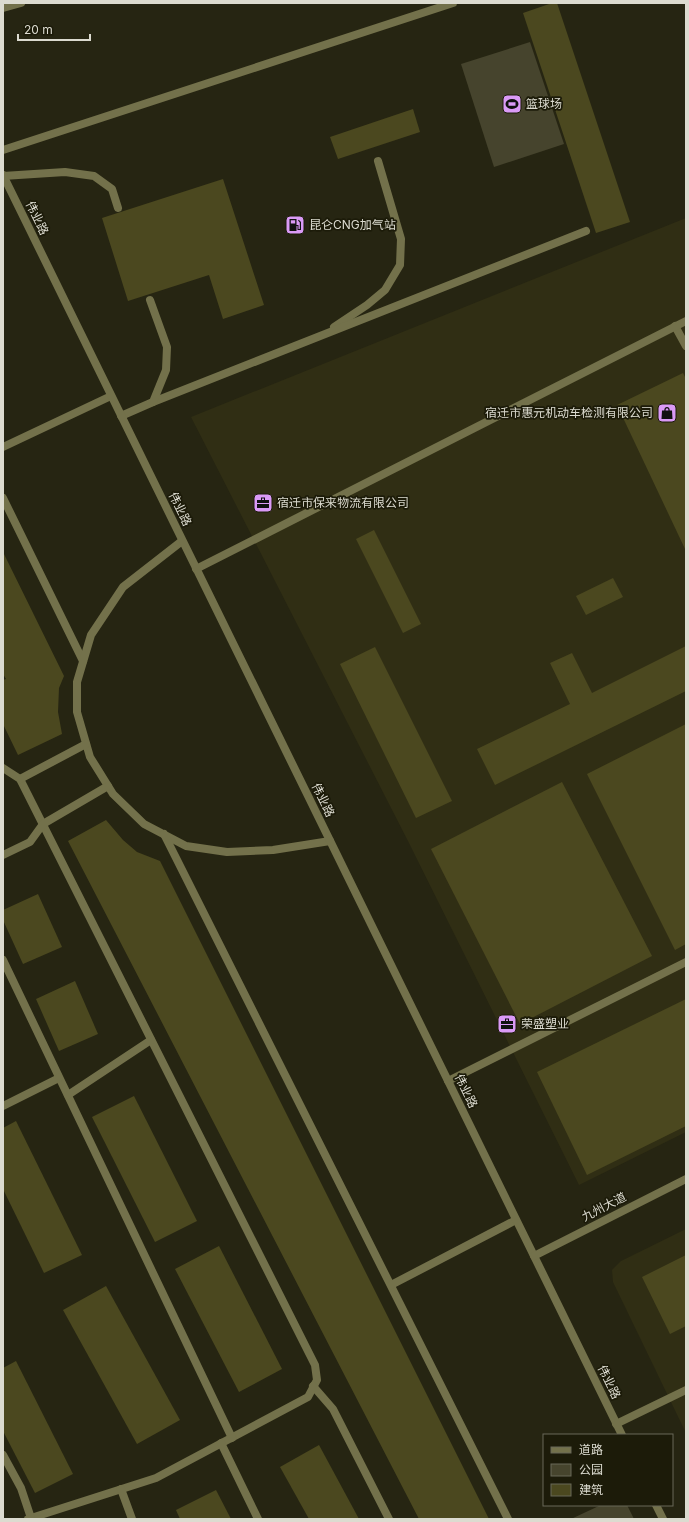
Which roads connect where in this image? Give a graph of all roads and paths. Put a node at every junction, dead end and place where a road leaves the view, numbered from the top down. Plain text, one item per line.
1 (21, 3) edge
2 (453, 3) edge
3 (3, 8) edge
4 (3, 150) edge
5 (378, 161) dead end
6 (3, 176) edge
7 (118, 208) dead end
8 (586, 231) dead end
9 (150, 300) dead end
10 (686, 321) edge
11 (676, 326) junction
12 (316, 338) junction
13 (686, 346) edge
14 (111, 396) junction
15 (153, 402) junction
16 (121, 416) junction
17 (3, 447) edge
18 (3, 498) edge
19 (182, 541) junction
20 (196, 569) junction
21 (83, 661) junction
22 (86, 744) junction
23 (3, 762) edge
24 (5, 769) edge
25 (20, 779) junction
26 (108, 786) junction
27 (42, 824) junction
28 (164, 834) junction
29 (330, 841) junction
30 (3, 854) edge
31 (3, 960) edge
32 (686, 962) edge
33 (151, 1040) junction
34 (59, 1078) junction
35 (448, 1082) junction
36 (68, 1095) junction
37 (3, 1106) edge
38 (686, 1179) edge
39 (516, 1220) junction
40 (534, 1256) junction
41 (391, 1285) junction
42 (313, 1386) junction
43 (686, 1390) edge
44 (616, 1424) junction
45 (621, 1434) edge
46 (232, 1438) junction
47 (221, 1443) junction
48 (3, 1455) edge
49 (121, 1490) junction
50 (656, 1506) edge
51 (29, 1519) edge
52 (132, 1519) edge
53 (258, 1519) edge
54 (389, 1519) edge
55 (508, 1519) edge
56 (663, 1519) edge

1 - 3 street
2 - 4 street
5 - 12 street
6 - 7 street
6 - 14 street, 伟业路
8 - 12 street
9 - 15 street
10 - 11 street
11 - 13 street
11 - 20 street
12 - 15 street
14 - 16 street, 伟业路
14 - 17 street
15 - 16 street
16 - 19 street, 伟业路
18 - 21 street
19 - 20 street, 伟业路
19 - 21 street
20 - 29 street, 伟业路
21 - 22 street
22 - 25 street
22 - 26 street
23 - 24 street
24 - 25 street
25 - 27 street
26 - 27 street
26 - 28 street
27 - 30 street
27 - 33 street
28 - 29 street
28 - 41 street
29 - 35 street, 伟业路
31 - 34 street
32 - 35 street
33 - 36 street
33 - 42 street
34 - 36 street
34 - 37 street
35 - 39 street, 伟业路
36 - 46 street
38 - 40 street, 九州大道
39 - 40 street, 伟业路
39 - 41 street
40 - 44 street, 伟业路
41 - 55 street
42 - 46 street
42 - 54 street
43 - 44 street
44 - 45 street, 伟业路
46 - 47 street
47 - 49 street
47 - 53 street
48 - 51 street
49 - 51 street
49 - 52 street
50 - 56 street

